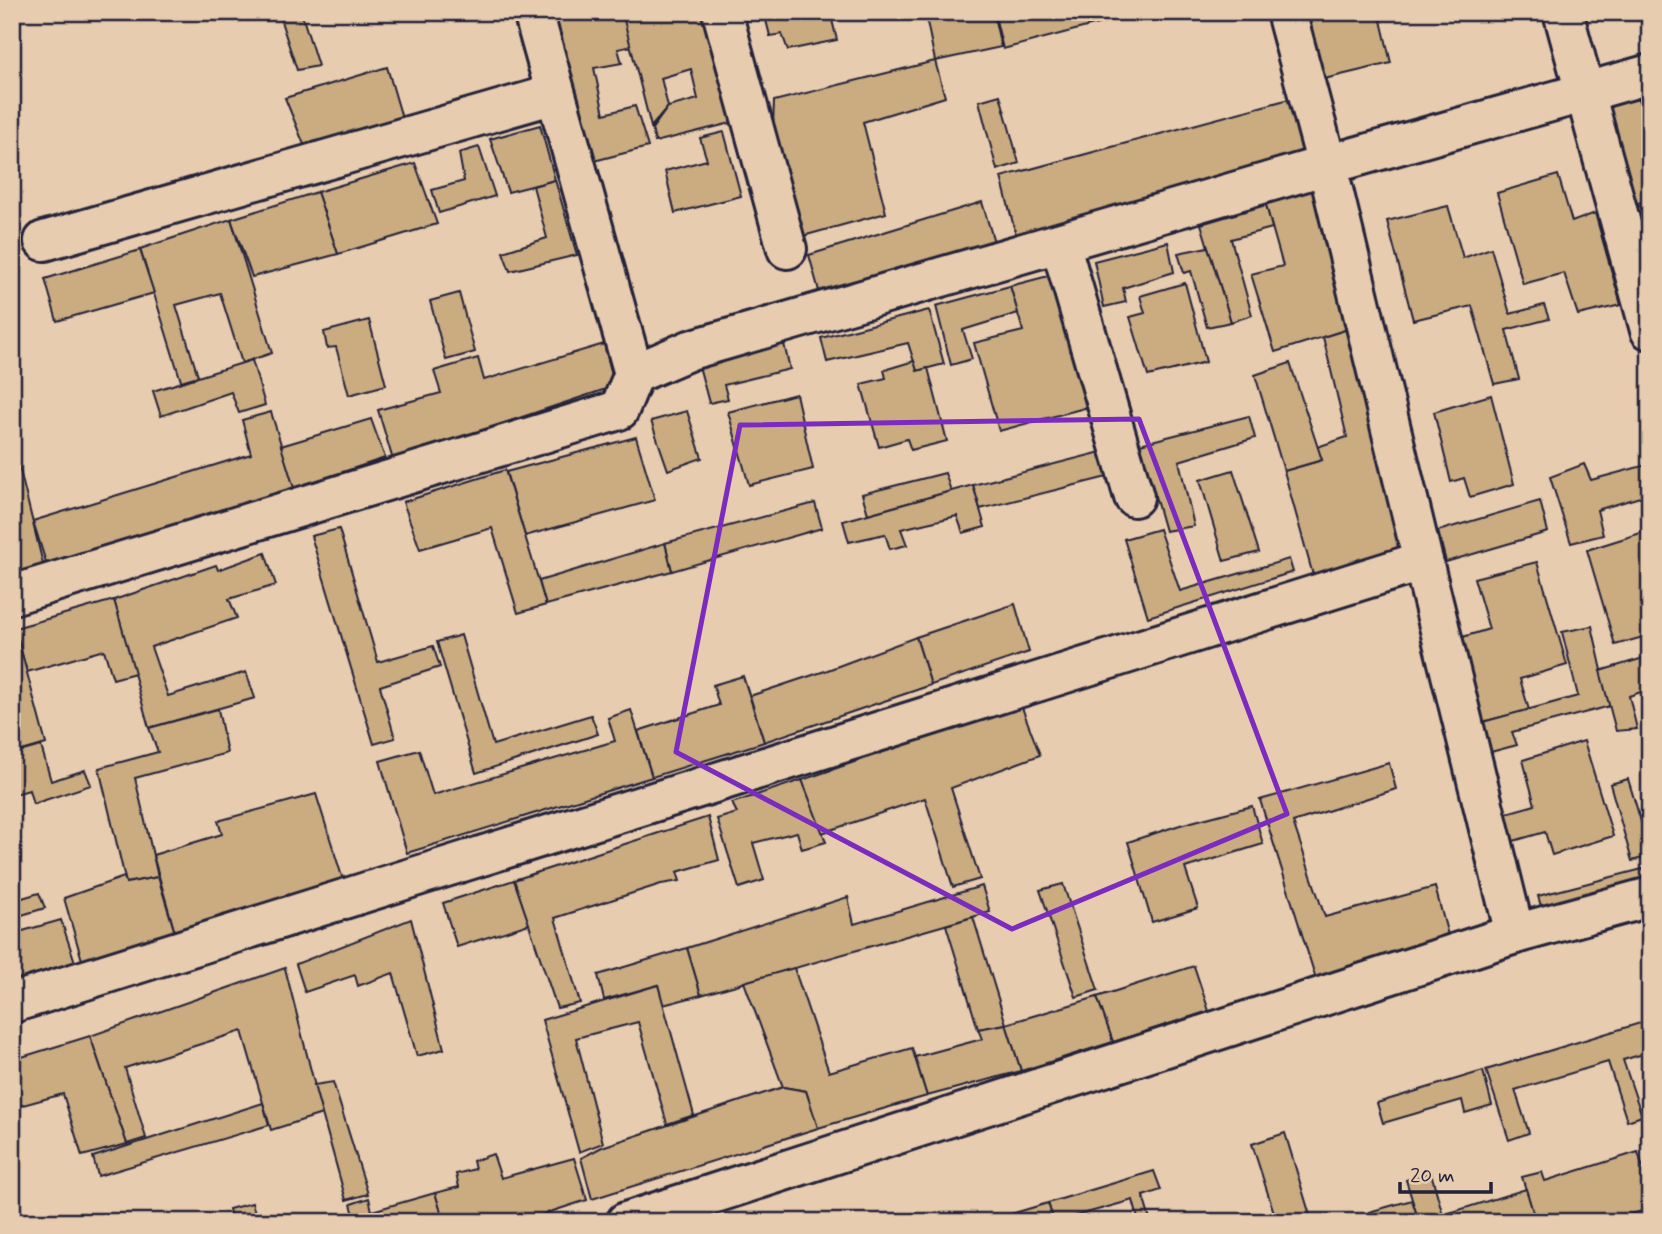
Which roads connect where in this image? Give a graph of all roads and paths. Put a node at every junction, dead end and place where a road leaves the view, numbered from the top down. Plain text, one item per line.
1 (533, 12) edge
2 (722, 12) edge
3 (1286, 12) edge
4 (1563, 12) edge
5 (1650, 74) edge
6 (1585, 91) junction
7 (555, 94) junction
8 (1327, 165) junction
9 (44, 242) dead end
10 (1060, 243) junction
11 (787, 249) dead end
12 (1650, 330) edge
13 (635, 374) junction
14 (1134, 497) dead end
15 (1423, 561) junction
16 (12, 594) edge
17 (1650, 897) edge
18 (1515, 934) junction
19 (12, 1003) edge
20 (626, 1222) edge

1 - 7 street
2 - 11 street
3 - 8 street
4 - 6 street
5 - 6 street
6 - 8 street
6 - 12 street
7 - 9 street
7 - 13 street
8 - 10 street
8 - 15 street
10 - 13 street
10 - 14 street
13 - 16 street
15 - 18 street
15 - 19 street
17 - 18 street
18 - 20 street

